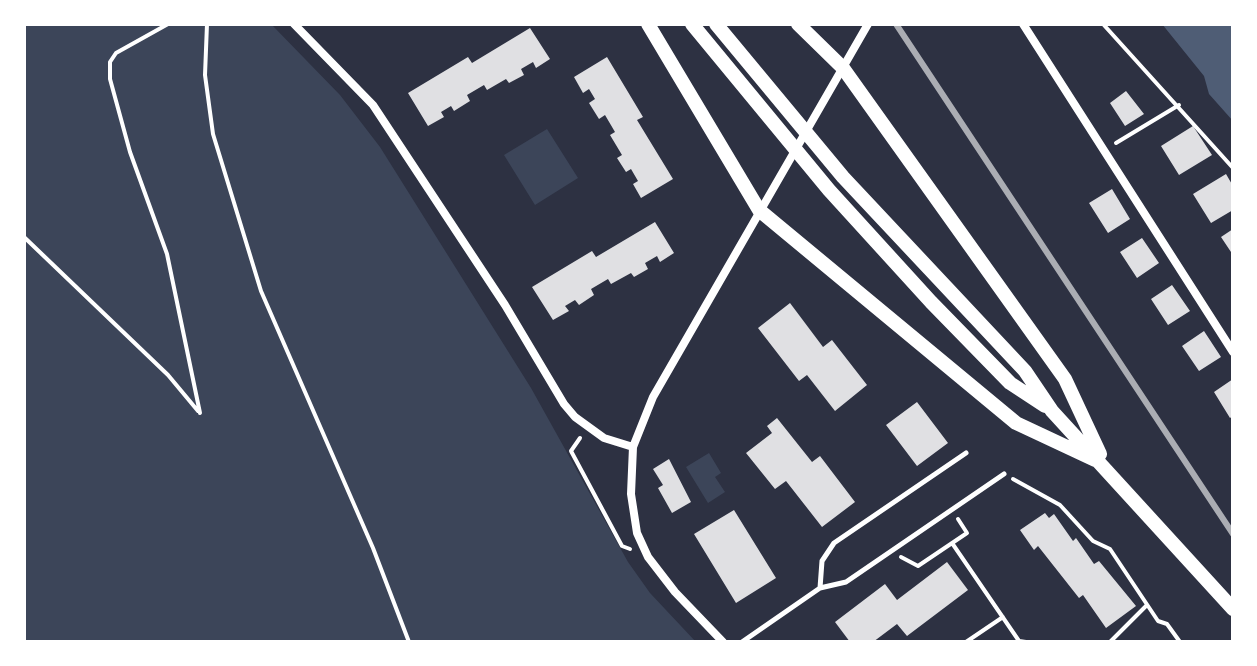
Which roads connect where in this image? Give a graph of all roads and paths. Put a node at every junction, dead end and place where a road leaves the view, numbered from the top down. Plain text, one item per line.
1 (168, 24) edge
2 (207, 24) edge
3 (294, 24) edge
4 (648, 24) edge
5 (692, 24) edge
6 (716, 24) edge
7 (798, 24) edge
8 (868, 24) edge
9 (1023, 24) edge
10 (1103, 24) edge
11 (843, 68) junction
12 (1179, 105) junction
13 (1104, 151) junction
14 (1233, 168) edge
15 (759, 210) junction
16 (24, 237) edge
17 (1233, 352) edge
18 (1052, 411) junction
19 (587, 426) junction
20 (633, 447) junction
21 (966, 453) dead end
22 (1106, 466) junction
23 (1004, 474) joint
24 (952, 510) junction
25 (952, 543) junction
26 (894, 549) junction
27 (648, 557) junction
28 (820, 588) junction
29 (1147, 605) junction
30 (1233, 609) edge
31 (1003, 617) junction
32 (1178, 641) edge
33 (409, 642) edge
34 (723, 642) edge
35 (742, 642) edge
36 (966, 642) edge
37 (1026, 642) edge
38 (1110, 642) edge

1 - 16 path
2 - 33 path
3 - 19 street
4 - 15 main road
5 - 18 main road
6 - 18 main road
7 - 11 main road
8 - 11 street
9 - 13 street
10 - 12 path
11 - 15 street
11 - 22 main road
12 - 13 path
12 - 14 path
13 - 17 street
15 - 20 street
15 - 22 main road
18 - 22 main road
19 - 20 street
19 - 27 path
20 - 27 street
21 - 28 lane
22 - 30 main road
23 - 24 lane
23 - 29 path
24 - 25 path
24 - 26 lane
25 - 26 path
25 - 31 path
26 - 28 lane
27 - 34 street
28 - 35 lane
29 - 32 path
29 - 38 path
31 - 36 path
31 - 37 path

